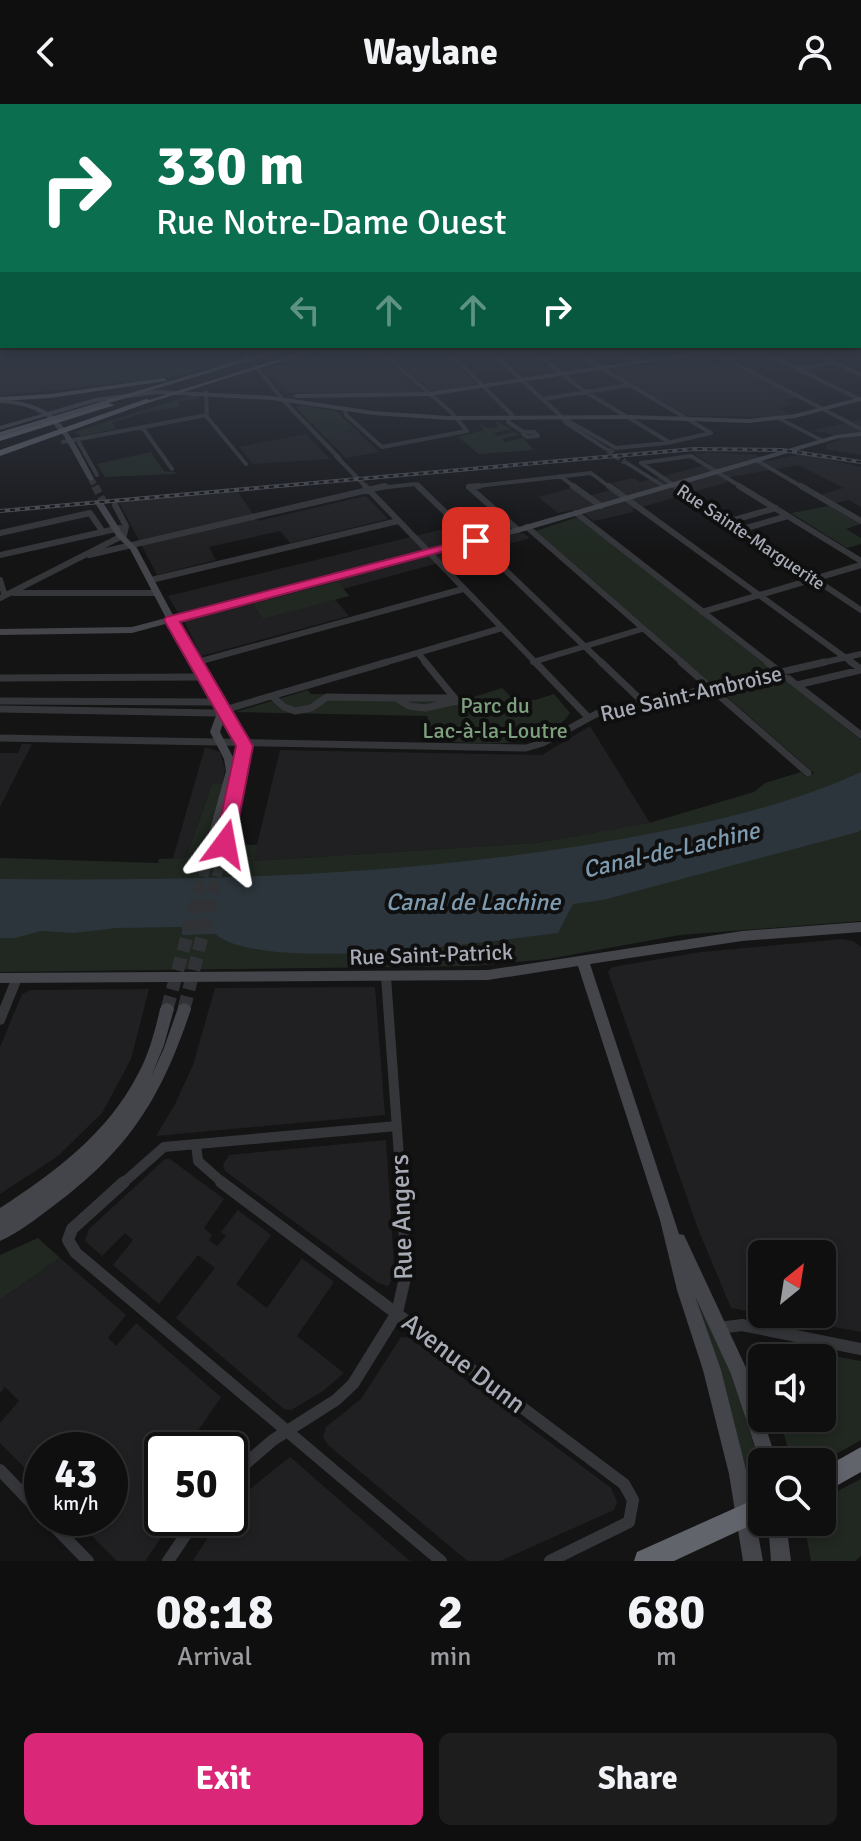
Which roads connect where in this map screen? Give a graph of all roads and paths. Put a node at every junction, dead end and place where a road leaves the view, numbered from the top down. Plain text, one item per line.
1 (24, 418) edge
2 (37, 418) edge
3 (40, 418) edge
4 (50, 418) edge
5 (59, 418) edge
6 (79, 418) edge
7 (82, 418) edge
8 (95, 418) edge
9 (191, 418) edge
10 (209, 418) edge
11 (300, 418) edge
12 (349, 418) edge
13 (456, 418) joint
14 (510, 418) junction
15 (563, 418) junction
16 (631, 418) edge
17 (658, 418) edge
18 (785, 418) edge
19 (838, 418) edge
20 (687, 419) junction
21 (780, 419) junction
22 (44, 423) junction
23 (69, 423) junction
24 (0, 425) edge
25 (142, 427) junction
26 (861, 432) edge
27 (525, 433) dead end
28 (0, 439) edge
29 (70, 441) junction
30 (823, 441) junction
31 (670, 443) junction
32 (608, 450) tunnel mouth
33 (0, 456) edge
34 (756, 460) junction
35 (625, 462) tunnel mouth
36 (246, 464) dead end
37 (172, 469) dead end
38 (718, 472) junction
39 (560, 475) junction
40 (91, 478) tunnel mouth
41 (670, 487) junction
42 (369, 491) junction
43 (628, 499) junction
44 (102, 503) tunnel mouth
45 (115, 505) tunnel mouth
46 (601, 506) junction
47 (776, 508) junction
48 (576, 513) junction
49 (788, 516) junction
50 (398, 521) junction
51 (861, 521) edge
52 (727, 522) junction
53 (522, 528) junction
54 (739, 530) junction
55 (118, 531) junction
56 (103, 532) junction
57 (0, 533) edge
58 (476, 541) junction
59 (132, 545) junction
60 (429, 553) junction
61 (0, 555) edge
62 (89, 555) junction
63 (861, 563) edge
64 (813, 579) junction
65 (0, 580) edge
66 (151, 580) junction
67 (463, 589) junction
68 (157, 593) junction
69 (4, 594) edge
70 (761, 594) junction
71 (861, 610) edge
72 (702, 612) junction
73 (171, 620) junction
74 (502, 628) junction
75 (642, 629) junction
76 (0, 632) edge
77 (586, 646) junction
78 (418, 653) junction
79 (861, 654) edge
80 (847, 657) junction
81 (533, 662) junction
82 (194, 663) junction
83 (861, 669) edge
84 (781, 673) junction
85 (202, 677) junction
86 (0, 678) edge
87 (797, 685) junction
88 (711, 688) junction
89 (272, 696) junction
90 (0, 701) edge
91 (644, 703) junction
92 (219, 706) junction
93 (0, 709) edge
94 (588, 717) junction
95 (861, 735) edge
96 (0, 738) edge
97 (219, 742) junction
98 (243, 742) junction
99 (808, 773) dead end
100 (212, 844) tunnel mouth
101 (225, 844) tunnel mouth
102 (861, 927) edge
103 (583, 961) junction
104 (386, 977) junction
105 (0, 978) edge
106 (17, 978) junction
107 (167, 1009) tunnel mouth
108 (184, 1009) tunnel mouth
109 (0, 1020) edge
110 (397, 1126) junction
111 (196, 1144) junction
112 (0, 1217) edge
113 (668, 1220) junction
114 (0, 1233) edge
115 (397, 1313) junction
116 (719, 1328) junction
117 (861, 1349) edge
118 (286, 1431) junction
119 (764, 1448) edge
120 (861, 1459) edge
121 (248, 1462) edge
122 (0, 1470) edge
123 (836, 1474) edge
124 (748, 1492) edge
125 (24, 1495) edge
126 (748, 1514) edge
127 (64, 1536) edge
128 (185, 1536) edge
129 (754, 1536) edge
130 (778, 1536) edge
131 (88, 1561) edge
132 (168, 1561) edge
133 (441, 1561) edge
134 (550, 1561) edge
135 (646, 1561) edge
136 (753, 1561) edge
137 (781, 1561) edge

1 - 22 main road
2 - 22 main road
3 - 22 main road
4 - 22 main road
5 - 22 main road
6 - 23 highway
7 - 23 highway
8 - 23 highway
9 - 25 street
10 - 36 street
11 - 42 street
12 - 13 street
13 - 14 main road
14 - 15 main road
14 - 27 street
15 - 31 street
15 - 32 street
16 - 31 street
17 - 20 main road
18 - 21 main road
19 - 26 street
20 - 21 main road
20 - 31 street
21 - 30 street
22 - 23 highway
22 - 23 highway
22 - 24 main road
22 - 28 highway
22 - 29 main road
22 - 33 highway
25 - 29 street
25 - 37 street
26 - 30 main road
29 - 40 main road
30 - 34 main road
34 - 38 main road
34 - 51 street
35 - 41 street, Rue Sainte-Marguerite
38 - 41 main road
38 - 41 street, Rue Sainte-Marguerite
38 - 47 street
39 - 43 street
39 - 46 street
39 - 53 street
41 - 43 main road
41 - 52 street, Rue Sainte-Marguerite
42 - 50 street
42 - 58 street
42 - 59 street
43 - 46 main road
43 - 70 street
44 - 55 main road
45 - 55 street
46 - 48 main road
47 - 49 street
47 - 52 street
48 - 53 main road
48 - 72 street
49 - 54 street
49 - 63 street
50 - 60 street
50 - 66 street
52 - 54 street, Rue Sainte-Marguerite
53 - 58 main road
53 - 75 street
54 - 64 street, Rue Sainte-Marguerite
55 - 56 street
55 - 59 main road
55 - 62 street
56 - 57 street
56 - 61 street
58 - 60 main road
58 - 77 street
59 - 62 street
59 - 66 main road
60 - 67 street
60 - 73 main road
62 - 69 street
63 - 64 street
64 - 70 street
64 - 71 street, Rue Sainte-Marguerite
65 - 69 street
66 - 68 main road
67 - 74 street
67 - 82 street
68 - 69 street
68 - 73 main road
70 - 72 street
70 - 80 street
72 - 84 street
73 - 76 main road
73 - 82 main road
74 - 78 street
74 - 81 street
75 - 77 street
75 - 88 street
77 - 81 street
77 - 91 street
78 - 89 street
78 - 89 street
79 - 80 street, Rue Saint-Ambroise
80 - 83 street
80 - 84 street, Rue Saint-Ambroise
81 - 94 street
82 - 85 main road
83 - 87 street, Rue Saint-Ambroise
84 - 87 street
84 - 88 street, Rue Saint-Ambroise
85 - 86 street
85 - 92 main road
87 - 95 street
88 - 91 street, Rue Saint-Ambroise
88 - 99 street
89 - 92 street
90 - 92 street
91 - 94 street, Rue Saint-Ambroise
92 - 93 street
92 - 97 main road
92 - 98 main road
94 - 98 street, Rue Saint-Ambroise
96 - 97 street, Rue Saint-Ambroise
97 - 98 street, Rue Saint-Ambroise
97 - 100 main road
98 - 101 main road
102 - 103 main road, Rue Saint-Patrick
103 - 104 main road, Rue Saint-Patrick
103 - 113 main road
104 - 106 main road, Rue Saint-Patrick
104 - 110 street, Rue Angers
105 - 106 main road, Rue Saint-Patrick
106 - 109 street
107 - 112 main road
108 - 114 main road
110 - 111 street
110 - 115 street, Rue Angers
111 - 115 street, Avenue Dunn
111 - 118 street
113 - 116 main road
113 - 124 main road
115 - 118 street, Rue Angers
115 - 134 street, Avenue Dunn
116 - 117 street
116 - 119 main road
118 - 121 street, Rue Angers
118 - 133 street
120 - 123 highway
122 - 125 street
126 - 135 highway
127 - 131 street
128 - 132 street
129 - 136 main road
130 - 137 main road

